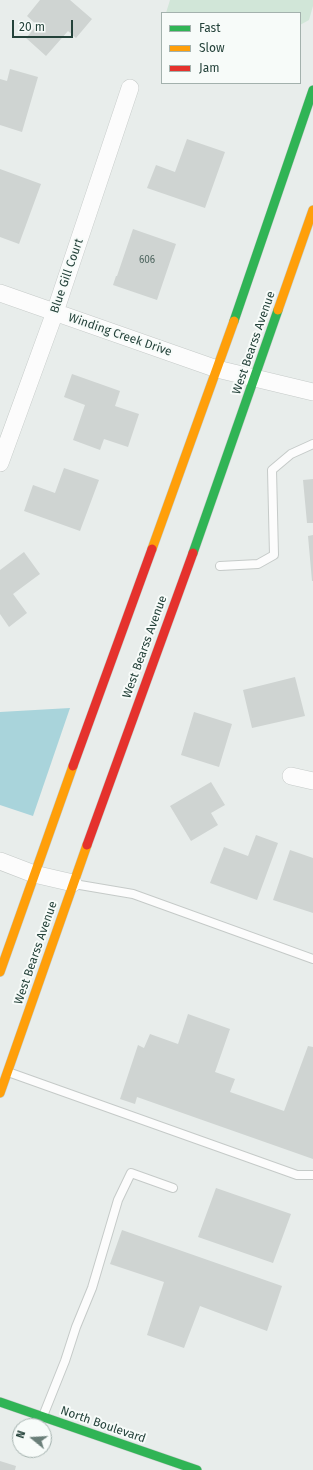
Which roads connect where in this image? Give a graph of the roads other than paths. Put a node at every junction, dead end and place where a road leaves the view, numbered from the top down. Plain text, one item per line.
1 (130, 88) dead end
2 (313, 90) edge
3 (313, 210) edge
4 (0, 293) edge
5 (55, 312) junction
6 (217, 369) junction
7 (255, 378) junction
8 (313, 392) edge
9 (313, 444) edge
10 (0, 463) edge
11 (220, 566) dead end
12 (291, 776) dead end
13 (313, 781) edge
14 (0, 861) edge
15 (34, 874) junction
16 (73, 883) junction
17 (313, 959) edge
18 (0, 972) edge
19 (7, 1072) junction
20 (0, 1093) edge
21 (313, 1175) edge
22 (173, 1188) dead end
23 (0, 1402) edge
24 (42, 1417) junction
25 (197, 1470) edge

1 - 5 street, Blue Gill Court
2 - 6 main road
3 - 7 main road, West Bearss Avenue
4 - 5 street, Winding Creek Drive
5 - 6 street, Winding Creek Drive
5 - 10 street, Blue Gill Court
6 - 7 street, Winding Creek Drive
6 - 15 main road
7 - 8 street, Winding Creek Drive
7 - 16 main road, West Bearss Avenue
9 - 11 lane
12 - 13 street
14 - 15 street
15 - 16 street
15 - 18 main road
16 - 17 lane
16 - 19 main road, West Bearss Avenue
19 - 20 main road, West Bearss Avenue
19 - 21 lane
22 - 24 lane
23 - 24 main road, North Boulevard
24 - 25 main road, North Boulevard

